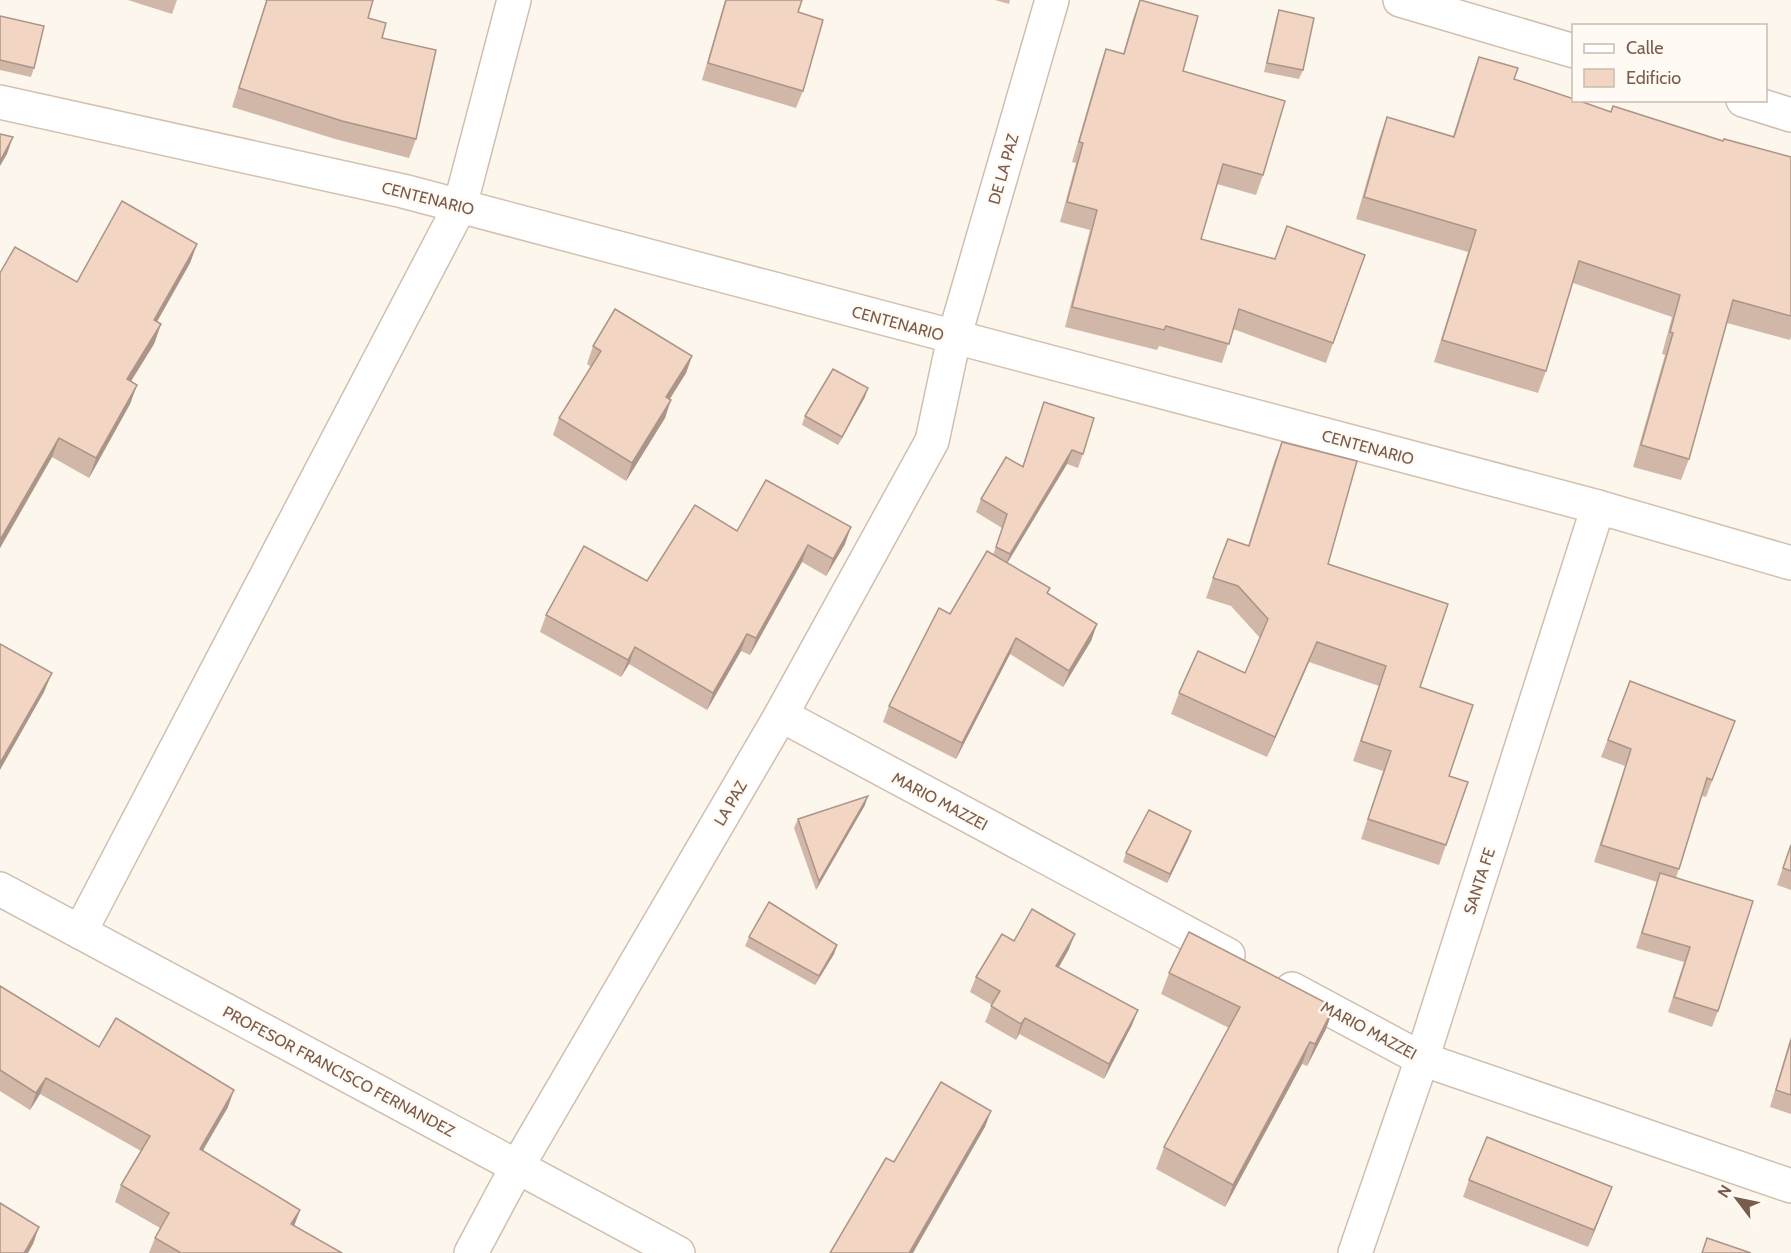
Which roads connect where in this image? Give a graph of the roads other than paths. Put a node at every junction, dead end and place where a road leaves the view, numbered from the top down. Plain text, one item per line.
1 (514, 0) edge
2 (1052, 0) edge
3 (1400, 0) edge
4 (1572, 50) edge
5 (0, 102) edge
6 (1749, 102) edge
7 (1791, 115) edge
8 (460, 206) junction
9 (954, 338) junction
10 (1598, 507) junction
11 (1791, 562) edge
12 (781, 715) junction
13 (0, 889) edge
14 (80, 932) junction
15 (1422, 1059) junction
16 (517, 1167) junction
17 (1791, 1186) edge
18 (471, 1253) edge
19 (678, 1253) edge
20 (1355, 1253) edge

1 - 8 street
2 - 9 street, DE LA PAZ
3 - 4 street
5 - 8 street, CENTENARIO
6 - 7 street
8 - 9 street, CENTENARIO
8 - 14 street
9 - 10 street, CENTENARIO
9 - 12 street, LA PAZ
10 - 11 street, CENTENARIO
10 - 15 street, SANTA FE
12 - 15 street, MARIO MAZZEI
12 - 16 street, LA PAZ
13 - 14 street, PROFESOR FRANCISCO FERNANDEZ
14 - 16 street, PROFESOR FRANCISCO FERNANDEZ
15 - 17 street, MARIO MAZZEI
15 - 20 street, SANTA FE
16 - 18 street, LA PAZ
16 - 19 street, PROFESOR FRANCISCO FERNANDEZ

